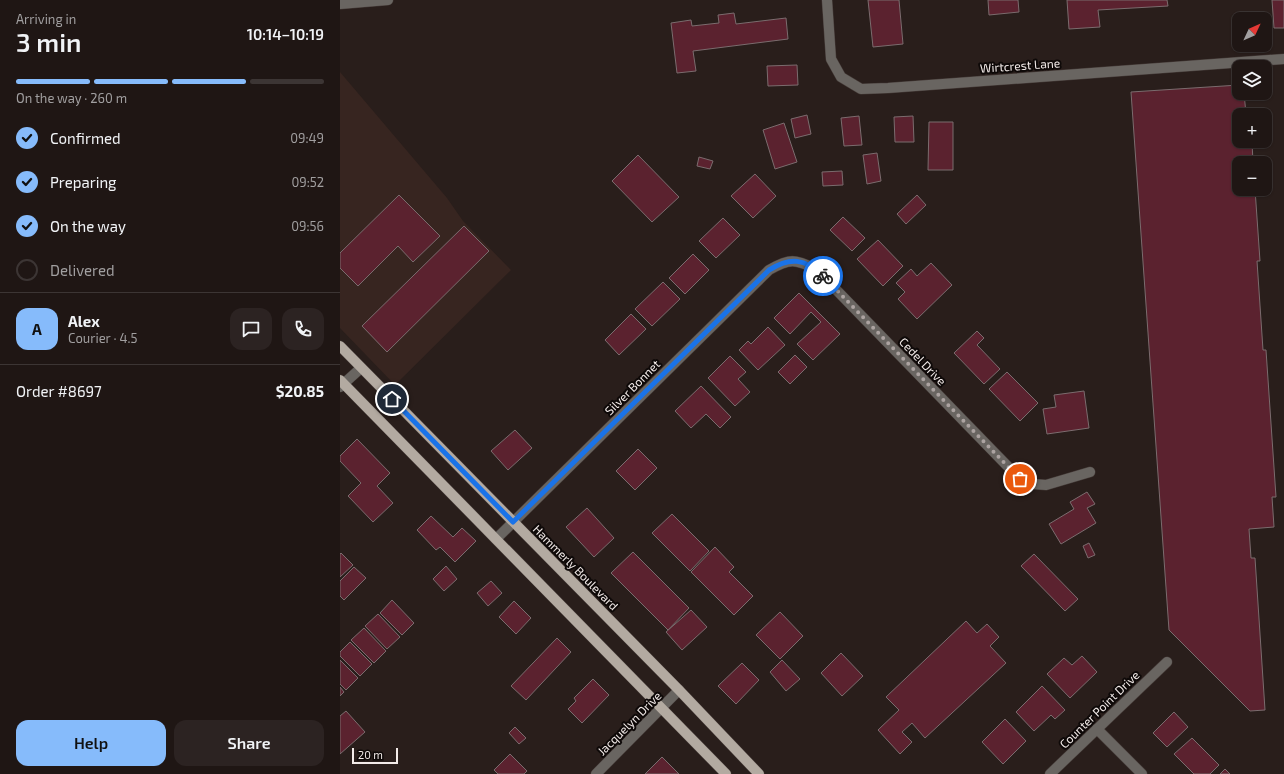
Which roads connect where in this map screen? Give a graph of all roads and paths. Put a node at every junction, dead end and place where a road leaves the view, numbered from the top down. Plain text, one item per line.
1 (388, 0) edge
2 (827, 0) edge
3 (340, 4) edge
4 (1284, 59) edge
5 (792, 261) joint
6 (340, 346) edge
7 (361, 368) junction
8 (341, 384) edge
9 (1090, 472) dead end
10 (513, 522) junction
11 (496, 539) junction
12 (1166, 662) dead end
13 (679, 690) junction
14 (662, 709) junction
15 (1097, 729) junction
16 (596, 774) edge
17 (726, 774) edge
18 (759, 774) edge
19 (1050, 774) edge
20 (1142, 774) edge

1 - 3 street
2 - 4 street, Wirtcrest Lane
5 - 9 street, Cedel Drive
5 - 10 street, Silver Bonnet
6 - 7 main road, Hammerly Boulevard
7 - 8 street
7 - 10 main road, Hammerly Boulevard
8 - 11 main road
10 - 11 street, Silver Bonnet
10 - 13 main road, Hammerly Boulevard
11 - 14 main road
12 - 15 street, Counter Point Drive
13 - 14 street, Jacquelyn Drive
13 - 18 main road, Hammerly Boulevard
14 - 16 street, Jacquelyn Drive
14 - 17 main road
15 - 19 street, Counter Point Drive
15 - 20 street

